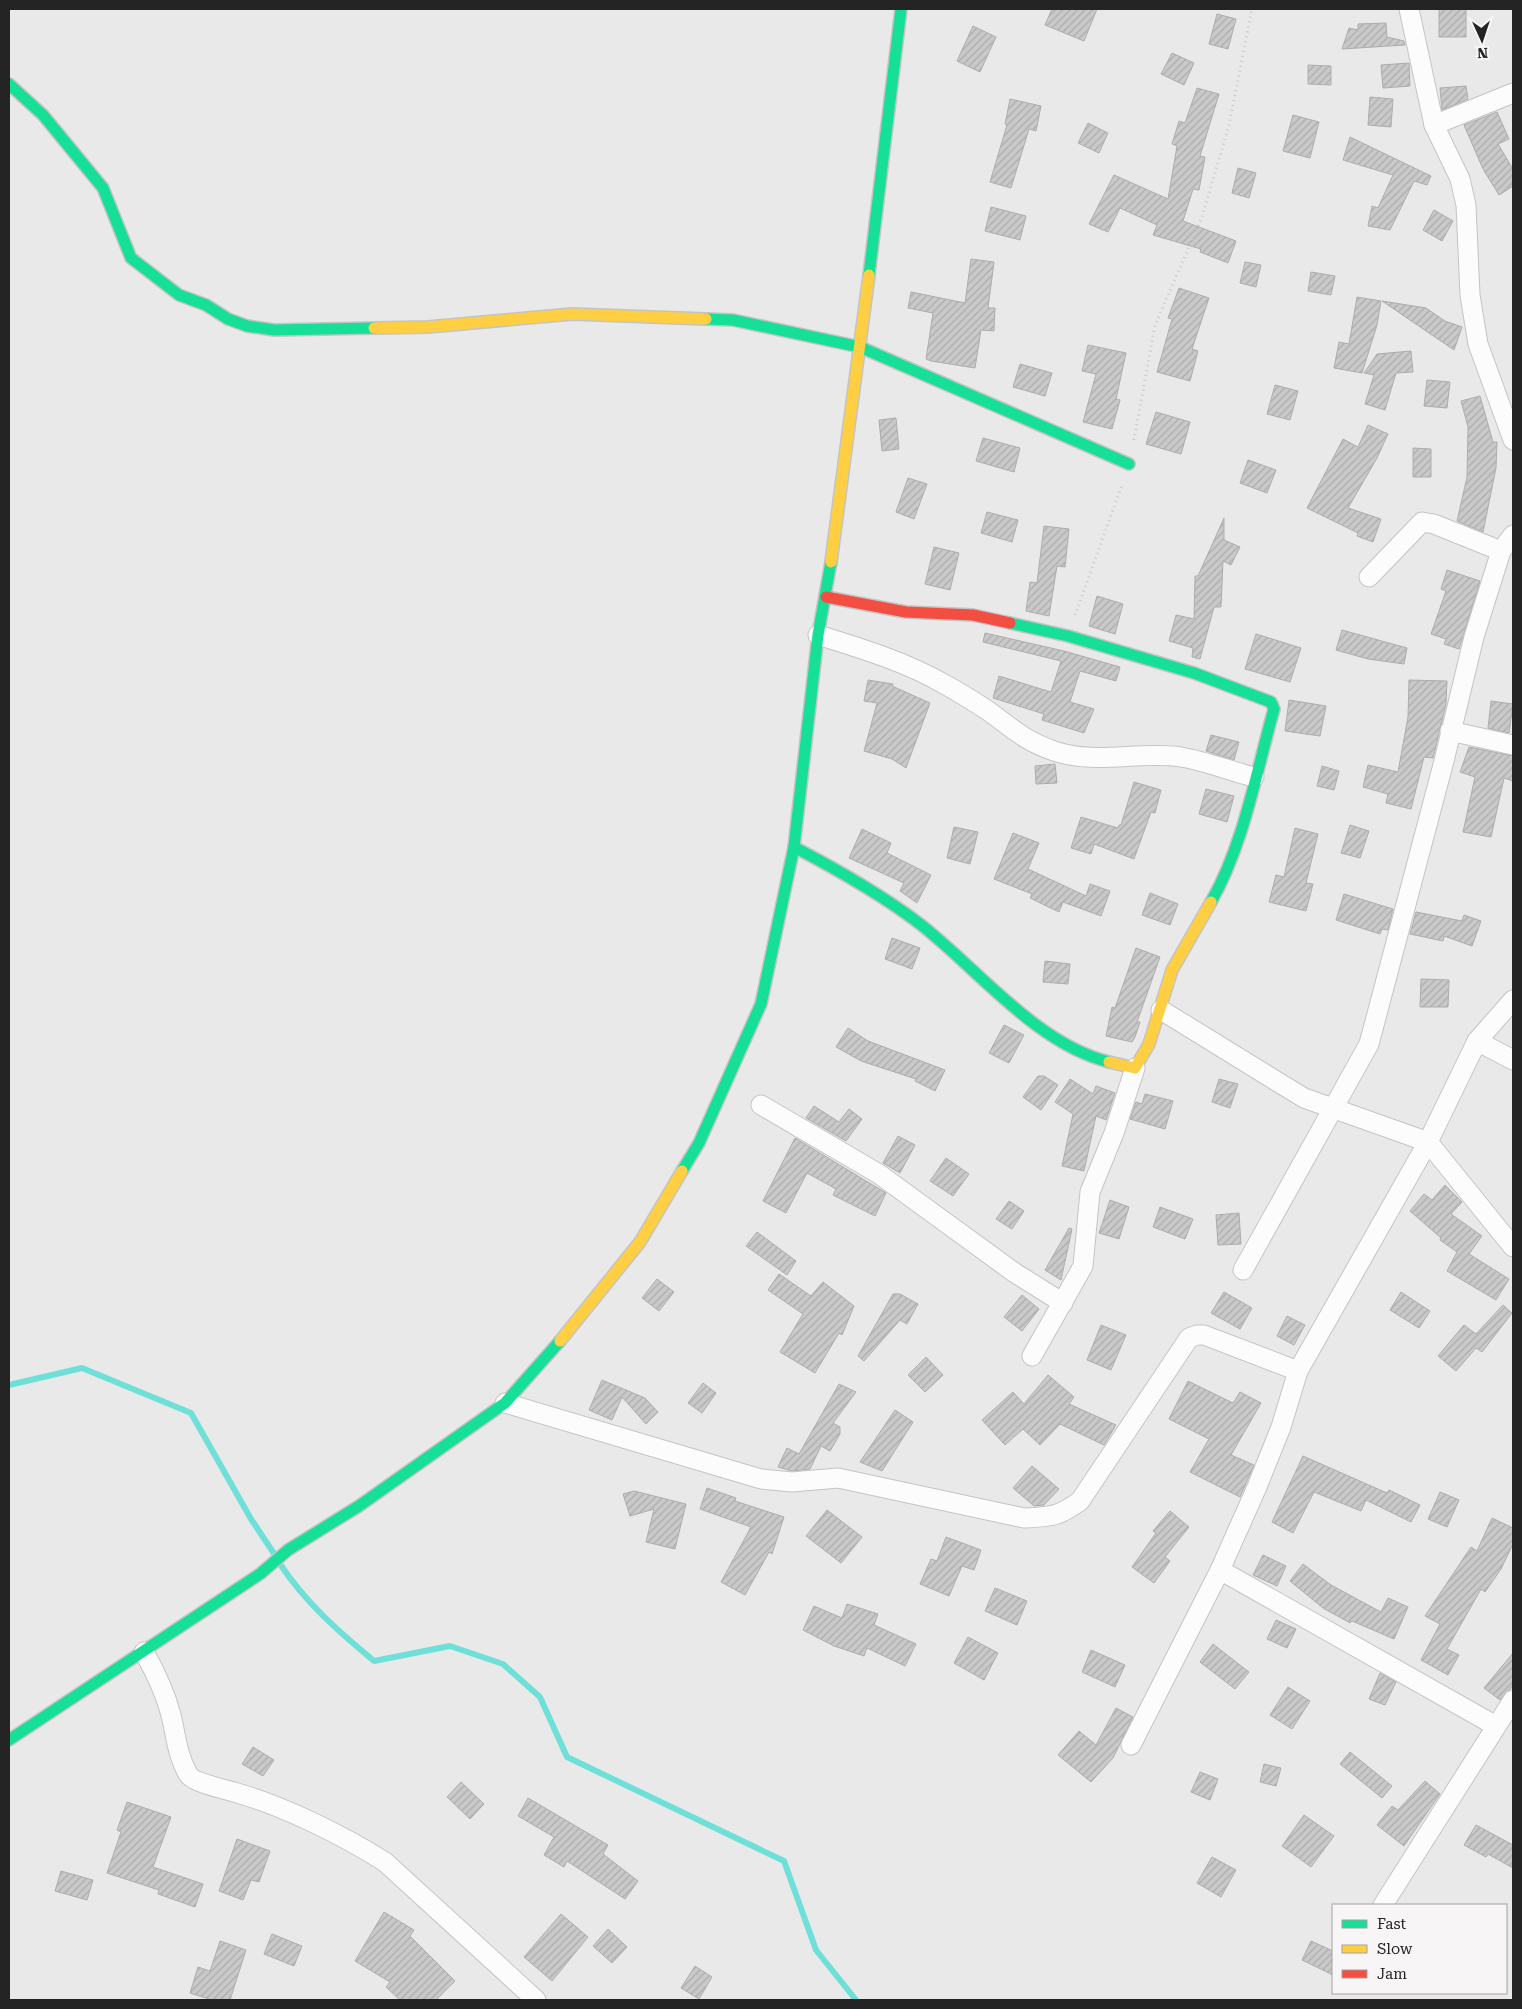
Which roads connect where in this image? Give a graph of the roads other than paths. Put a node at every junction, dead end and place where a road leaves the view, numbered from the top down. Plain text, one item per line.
1 (901, 9) edge
2 (1409, 9) edge
3 (9, 84) edge
4 (1513, 93) edge
5 (1434, 125) junction
6 (860, 347) junction
7 (1513, 440) edge
8 (1129, 464) road end
9 (1513, 535) edge
10 (1501, 551) junction
11 (1369, 577) dead end
12 (826, 597) junction
13 (818, 635) junction
14 (1450, 731) junction
15 (1513, 745) edge
16 (1254, 777) junction
17 (794, 847) junction
18 (1513, 1000) edge
19 (1161, 1010) junction
20 (1477, 1041) junction
21 (1513, 1060) edge
22 (1135, 1068) junction
23 (761, 1105) dead end
24 (1335, 1108) junction
25 (1428, 1142) junction
26 (1513, 1247) edge
27 (1243, 1270) dead end
28 (1063, 1303) junction
29 (1032, 1356) dead end
30 (1298, 1371) junction
31 (505, 1403) junction
32 (1220, 1570) junction
33 (144, 1652) junction
34 (1513, 1700) edge
35 (1496, 1726) junction
36 (9, 1740) edge
37 (1130, 1745) dead end
38 (1384, 1904) edge
39 (536, 2000) edge

1 - 6 street
2 - 5 street
3 - 6 street
4 - 5 street
5 - 7 street
6 - 8 street
6 - 12 street
9 - 10 street
10 - 11 street
10 - 14 street
12 - 13 street
12 - 16 street
13 - 16 street
13 - 17 street
14 - 15 street
14 - 24 street
16 - 19 street
17 - 22 street
17 - 31 street
18 - 20 street
19 - 22 street
19 - 24 street
20 - 21 street
20 - 25 street
22 - 28 street
23 - 28 street
24 - 25 street
24 - 27 street
25 - 26 street
25 - 30 street
28 - 29 street
30 - 31 street
30 - 32 street
31 - 33 street
32 - 35 street
32 - 37 street
33 - 36 street
33 - 39 street
34 - 35 street
35 - 38 street

